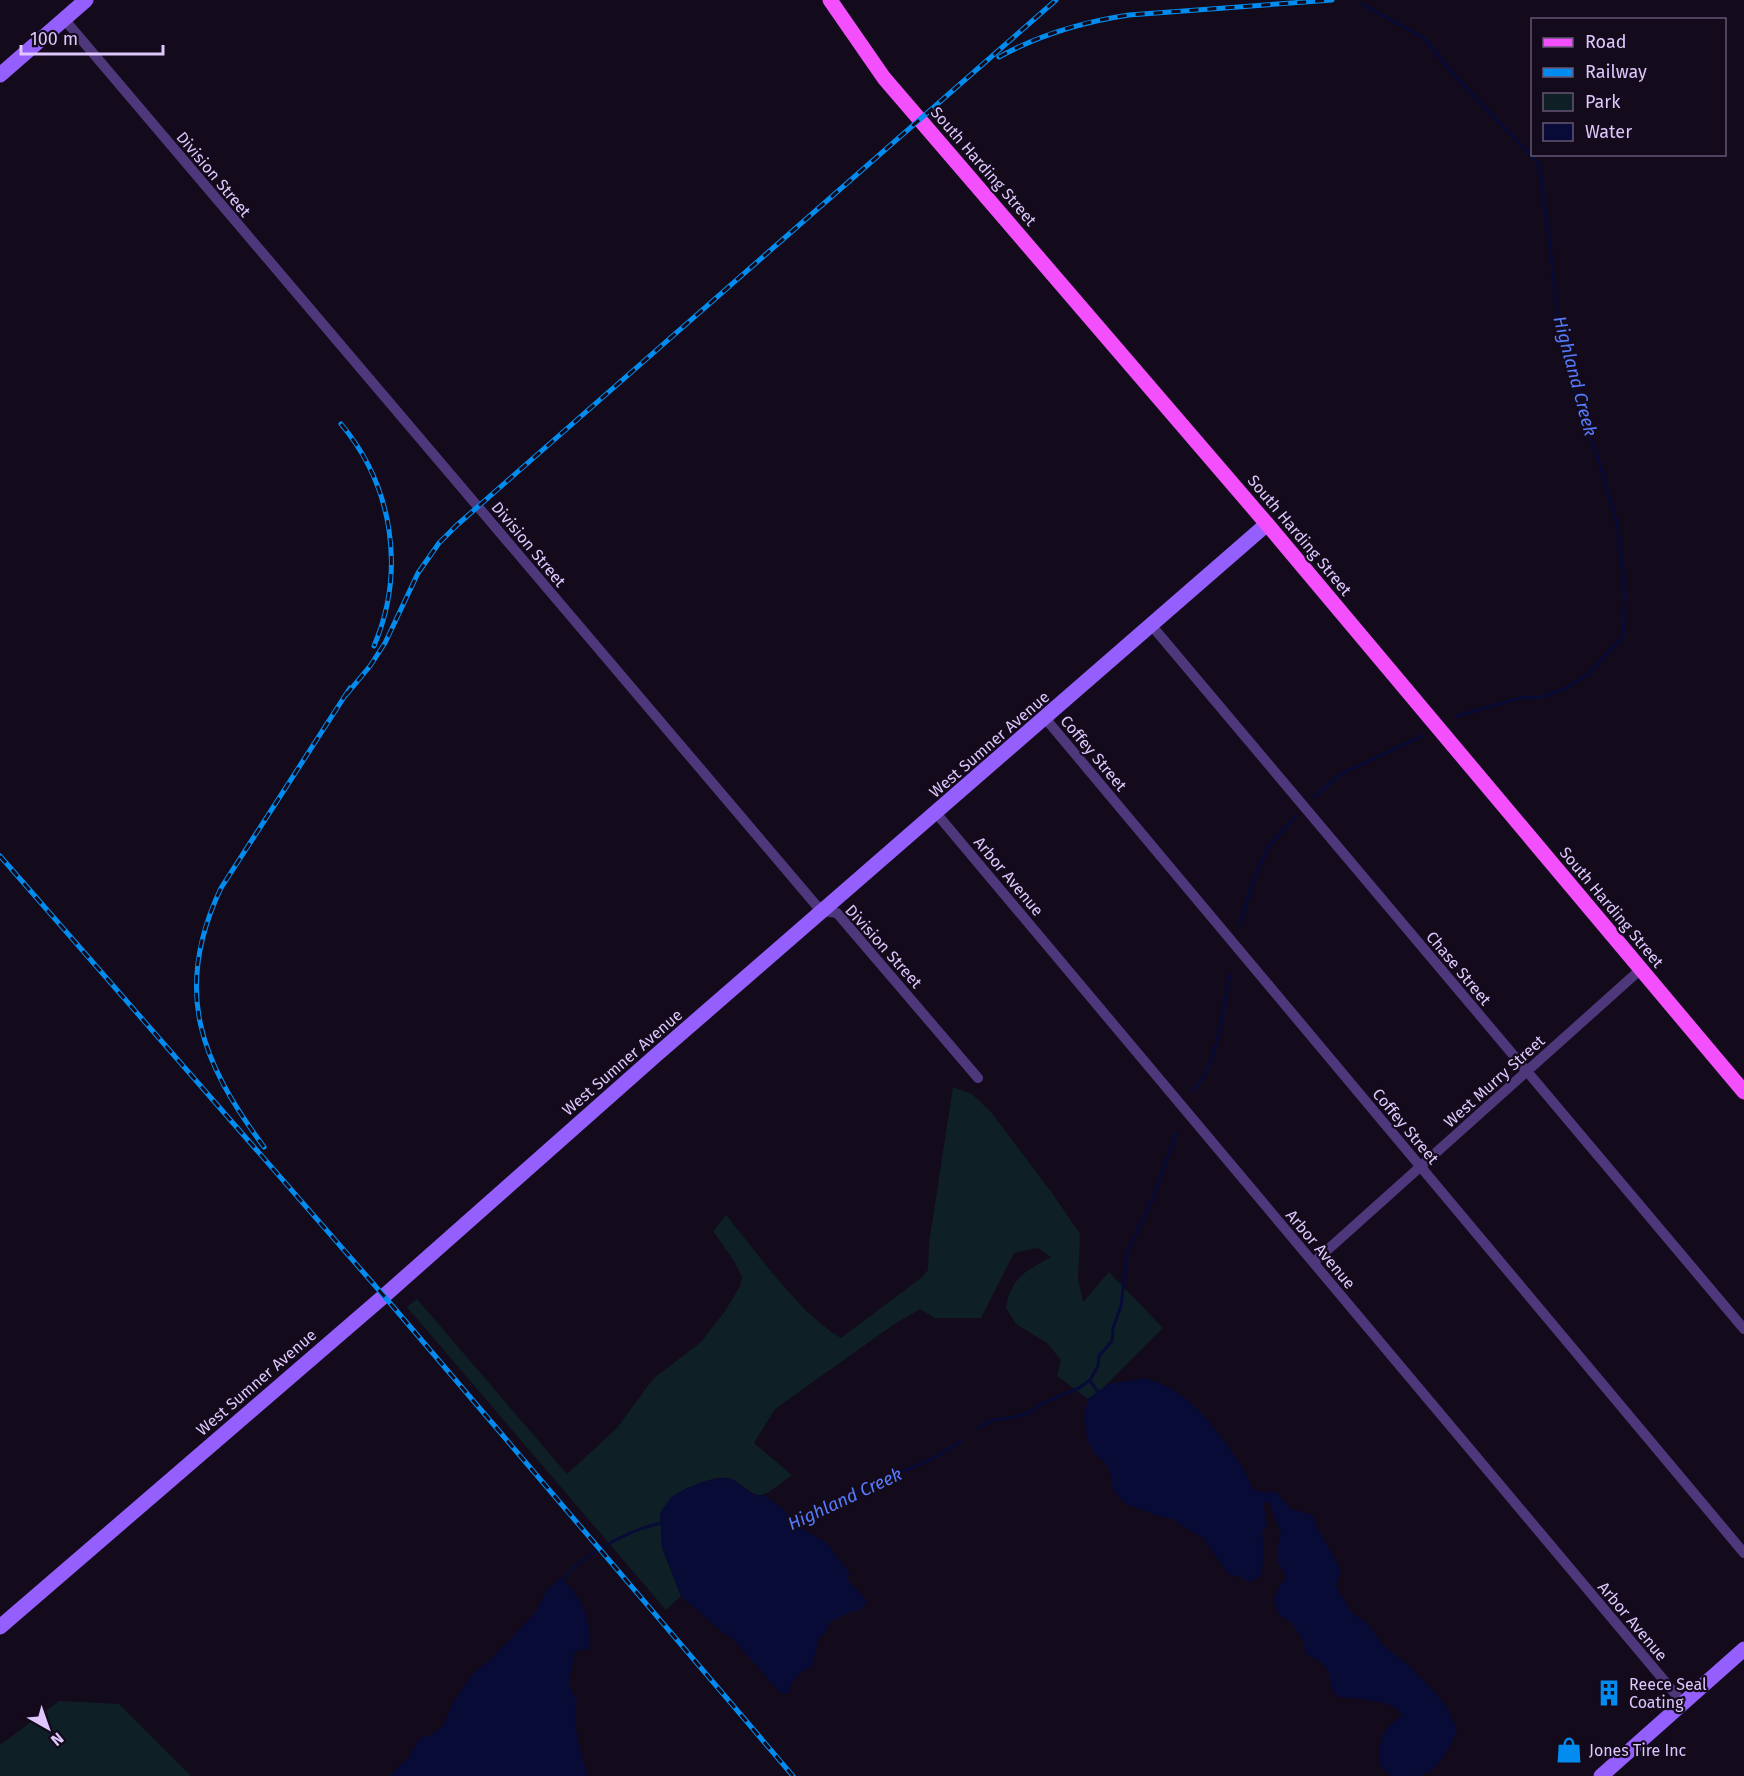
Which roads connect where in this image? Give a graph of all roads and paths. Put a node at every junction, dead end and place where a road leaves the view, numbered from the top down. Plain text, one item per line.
1 (86, 0) edge
2 (830, 0) edge
3 (64, 19) junction
4 (0, 75) edge
5 (1267, 524) junction
6 (1152, 626) junction
7 (1045, 718) junction
8 (936, 813) junction
9 (824, 911) junction
10 (1641, 969) junction
11 (1527, 1072) junction
12 (978, 1078) dead end
13 (1744, 1092) edge
14 (1420, 1167) junction
15 (1314, 1262) junction
16 (1744, 1329) edge
17 (1744, 1553) edge
18 (0, 1627) edge
19 (1744, 1649) edge
20 (1683, 1703) junction
21 (1601, 1776) edge

1 - 3 street
2 - 5 main road, South Harding Street
3 - 4 street
3 - 9 street, Division Street
5 - 6 street, West Sumner Avenue
5 - 10 main road, South Harding Street
6 - 7 street, West Sumner Avenue
6 - 11 street, Chase Street
7 - 8 street, West Sumner Avenue
7 - 14 street, Coffey Street
8 - 9 street, West Sumner Avenue
8 - 15 street, Arbor Avenue
9 - 12 street, Division Street
9 - 18 street, West Sumner Avenue
10 - 11 street, West Murry Street
10 - 13 main road, South Harding Street
11 - 14 street, West Murry Street
11 - 16 street, Chase Street
14 - 15 street, West Murry Street
14 - 17 street, Coffey Street
15 - 20 street, Arbor Avenue
19 - 20 street
20 - 21 street

